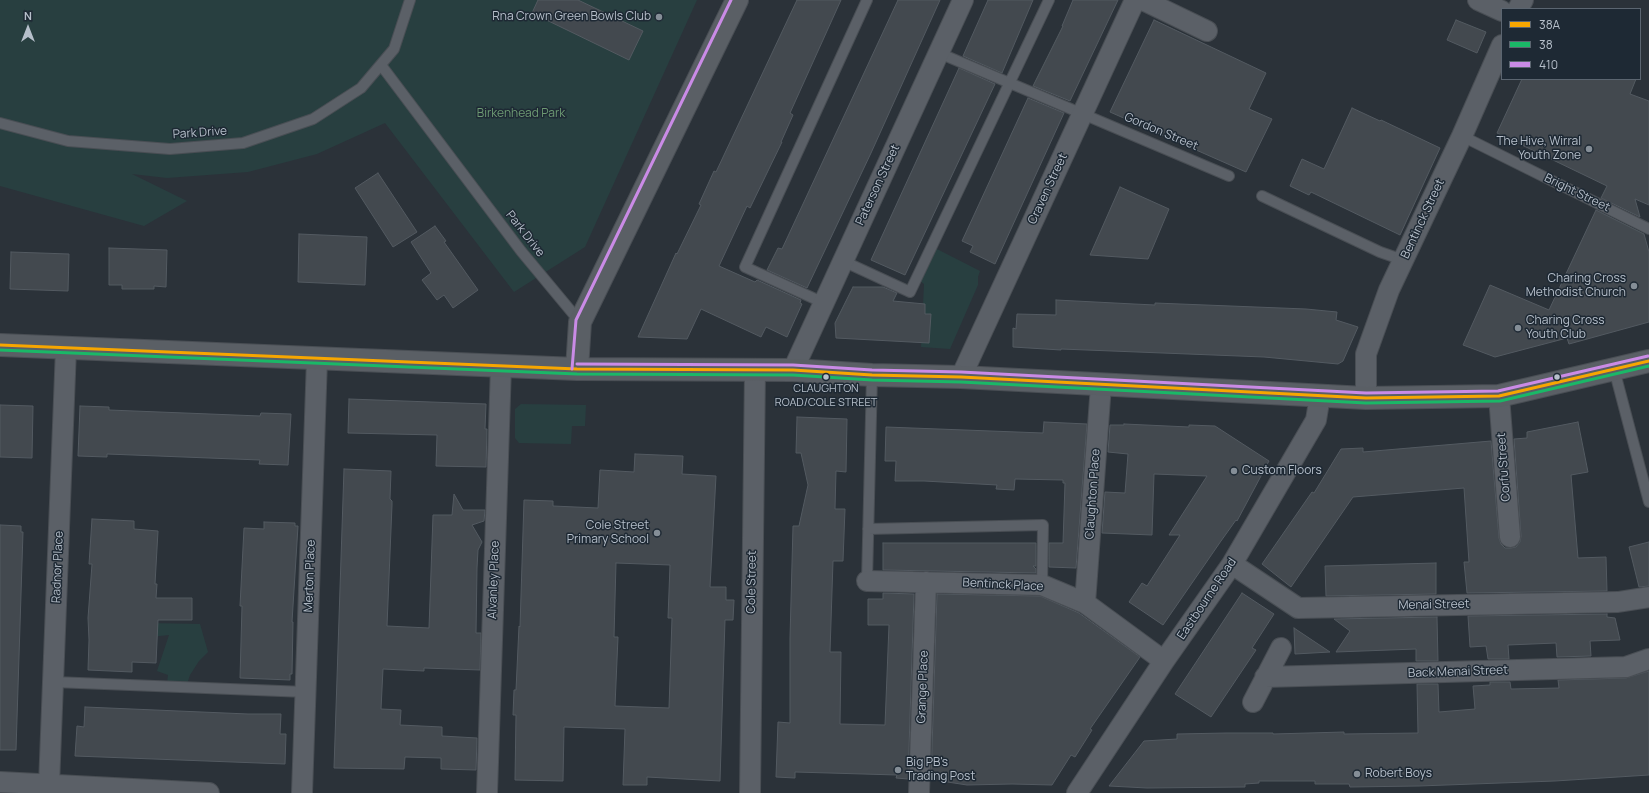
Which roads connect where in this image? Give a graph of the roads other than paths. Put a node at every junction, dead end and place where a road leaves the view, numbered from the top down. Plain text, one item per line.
1 (410, 0) edge
2 (737, 0) edge
3 (867, 0) edge
4 (963, 0) edge
5 (1049, 0) edge
6 (1135, 0) edge
7 (1143, 0) edge
8 (1478, 0) edge
9 (1501, 11) edge
10 (1207, 31) dead end
11 (1501, 47) edge
12 (939, 53) junction
13 (381, 65) junction
14 (1011, 83) junction
15 (1084, 113) junction
16 (0, 123) edge
17 (1462, 136) junction
18 (1229, 176) dead end
19 (1262, 196) dead end
20 (1649, 229) edge
21 (1403, 260) junction
22 (843, 261) junction
23 (824, 303) junction
24 (580, 322) junction
25 (0, 346) edge
26 (66, 348) junction
27 (317, 359) junction
28 (1649, 361) edge
29 (501, 366) junction
30 (577, 369) junction
31 (1614, 369) junction
32 (755, 370) junction
33 (793, 370) junction
34 (872, 375) junction
35 (961, 377) junction
36 (1101, 385) junction
37 (1320, 396) junction
38 (1499, 396) junction
39 (1366, 398) junction
40 (1649, 502) edge
41 (868, 529) junction
42 (1510, 537) dead end
43 (1232, 564) junction
44 (867, 581) joint
45 (926, 582) junction
46 (1042, 585) junction
47 (1649, 597) edge
48 (1085, 603) junction
49 (1281, 648) dead end
50 (1649, 659) edge
51 (1164, 661) junction
52 (1265, 677) junction
53 (54, 682) junction
54 (306, 692) junction
55 (1253, 702) dead end
56 (0, 782) edge
57 (49, 785) junction
58 (93, 790) edge
59 (209, 793) edge
60 (302, 793) edge
61 (487, 793) edge
62 (750, 793) edge
63 (919, 793) edge
64 (1077, 793) edge

1 - 13 lane, Park Drive
2 - 24 street
3 - 23 lane
4 - 12 street, Paterson Street
5 - 14 lane
6 - 15 street, Craven Street
7 - 10 street
8 - 9 street
11 - 17 street, Bentinck Street
12 - 14 lane, Gordon Street
12 - 22 street, Paterson Street
13 - 16 lane, Park Drive
13 - 24 lane, Park Drive
14 - 15 lane, Gordon Street
14 - 22 lane
15 - 18 lane, Gordon Street
15 - 35 street, Craven Street
17 - 20 lane, Bright Street
17 - 21 street, Bentinck Street
19 - 21 lane
21 - 39 street, Bentinck Street
22 - 23 street, Paterson Street
23 - 33 street, Paterson Street
24 - 30 street
25 - 26 street
26 - 27 street
26 - 53 street, Radnor Place
27 - 29 street
27 - 54 street, Merton Place
28 - 31 street
29 - 30 street
29 - 61 street, Alvanley Place
30 - 32 street
31 - 38 street
31 - 40 lane
32 - 33 street
32 - 62 street, Cole Street
33 - 34 street
34 - 35 street
34 - 41 lane
35 - 36 street
36 - 37 street
36 - 48 street, Claughton Place
37 - 39 street
37 - 43 street, Eastbourne Road
38 - 39 street
38 - 42 street, Corfu Street
41 - 44 lane
41 - 46 lane
43 - 47 street, Menai Street
43 - 51 street, Eastbourne Road
44 - 45 street, Bentinck Place
45 - 46 street, Bentinck Place
45 - 63 street, Grange Place
46 - 48 street, Bentinck Place
48 - 51 street, Bentinck Place
49 - 52 street
50 - 52 street, Back Menai Street
51 - 64 street, Eastbourne Road
52 - 55 street
53 - 54 lane
53 - 57 street, Radnor Place
54 - 60 street, Merton Place
56 - 57 street
57 - 58 street
58 - 59 street

